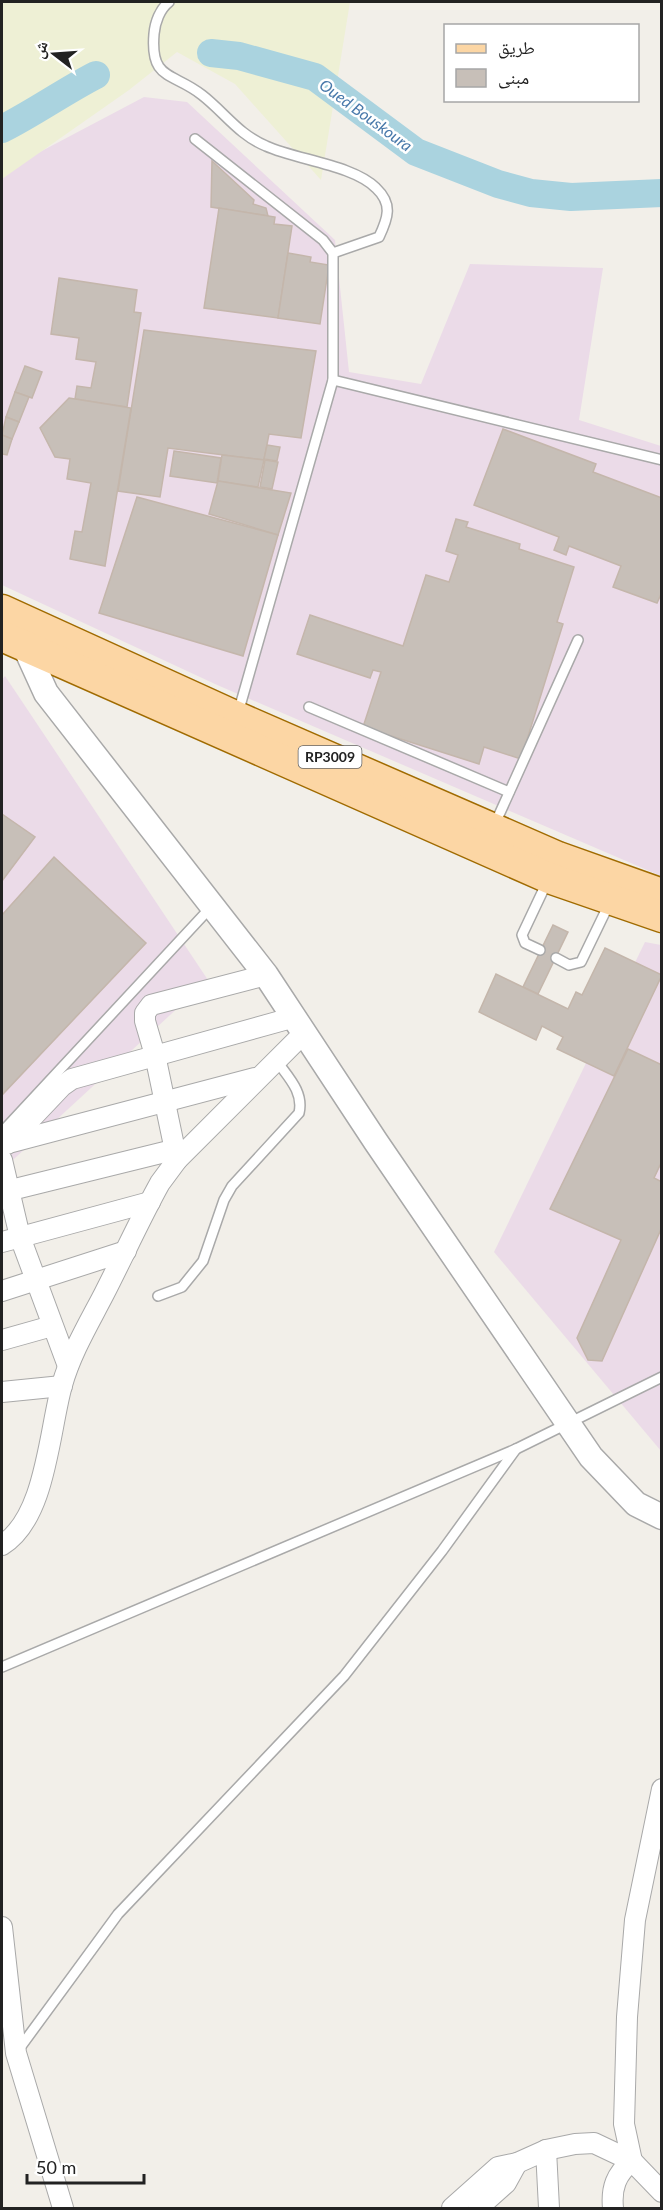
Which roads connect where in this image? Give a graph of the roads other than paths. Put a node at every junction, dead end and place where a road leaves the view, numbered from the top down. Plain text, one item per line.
1 (169, 2) edge
2 (195, 139) dead end
3 (333, 253) junction
4 (333, 380) junction
5 (662, 460) edge
6 (12, 628) edge
7 (578, 640) dead end
8 (309, 707) dead end
9 (237, 717) junction
10 (509, 792) junction
11 (493, 829) junction
12 (549, 878) junction
13 (662, 894) edge
14 (610, 901) junction
15 (212, 905) junction
16 (662, 916) edge
17 (540, 951) dead end
18 (556, 958) dead end
19 (266, 975) junction
20 (300, 1025) junction
21 (155, 1055) junction
22 (276, 1060) junction
23 (258, 1078) junction
24 (165, 1102) junction
25 (3, 1148) edge
26 (177, 1155) junction
27 (8, 1191) junction
28 (150, 1202) junction
29 (11, 1240) edge
30 (126, 1251) junction
31 (36, 1281) junction
32 (2, 1291) edge
33 (158, 1296) dead end
34 (52, 1326) junction
35 (2, 1340) edge
36 (68, 1366) junction
37 (662, 1377) edge
38 (62, 1386) junction
39 (2, 1392) edge
40 (567, 1423) junction
41 (516, 1449) junction
42 (659, 1512) edge
43 (2, 1545) edge
44 (2, 1667) edge
45 (662, 1789) edge
46 (2, 1927) edge
47 (15, 2053) junction
48 (546, 2150) junction
49 (632, 2161) junction
50 (517, 2163) junction
51 (662, 2192) edge
52 (61, 2208) edge
53 (452, 2208) edge
54 (478, 2208) edge
55 (549, 2208) edge
56 (613, 2208) edge

1 - 3 lane
2 - 3 lane
3 - 4 lane
4 - 5 lane
4 - 9 lane
6 - 9 main road, RP3009
6 - 12 main road, RP3009
6 - 15 street
7 - 10 lane
8 - 10 lane
9 - 11 main road, RP3009
10 - 11 lane
11 - 13 main road, RP3009
12 - 14 main road, RP3009
12 - 17 lane
14 - 16 main road, RP3009
14 - 18 lane
15 - 19 street
15 - 25 lane
19 - 20 street
19 - 21 street
20 - 21 street
20 - 22 street
20 - 40 street
21 - 24 street
21 - 25 street
22 - 23 street
22 - 33 lane
23 - 24 street
23 - 26 street
24 - 25 street
24 - 26 street
25 - 27 street
26 - 27 street
26 - 28 street
27 - 29 street
28 - 29 street
28 - 30 street
29 - 31 street
30 - 31 street
30 - 36 street
31 - 32 street
31 - 34 street
34 - 35 street
34 - 36 street
36 - 38 street
37 - 40 lane
38 - 39 street
38 - 43 street
40 - 41 lane
40 - 42 street
41 - 44 lane
41 - 47 lane
45 - 49 street
46 - 47 street
47 - 52 street
48 - 49 street
48 - 50 street
48 - 55 street
49 - 51 street
49 - 56 street
50 - 53 street
50 - 54 street

